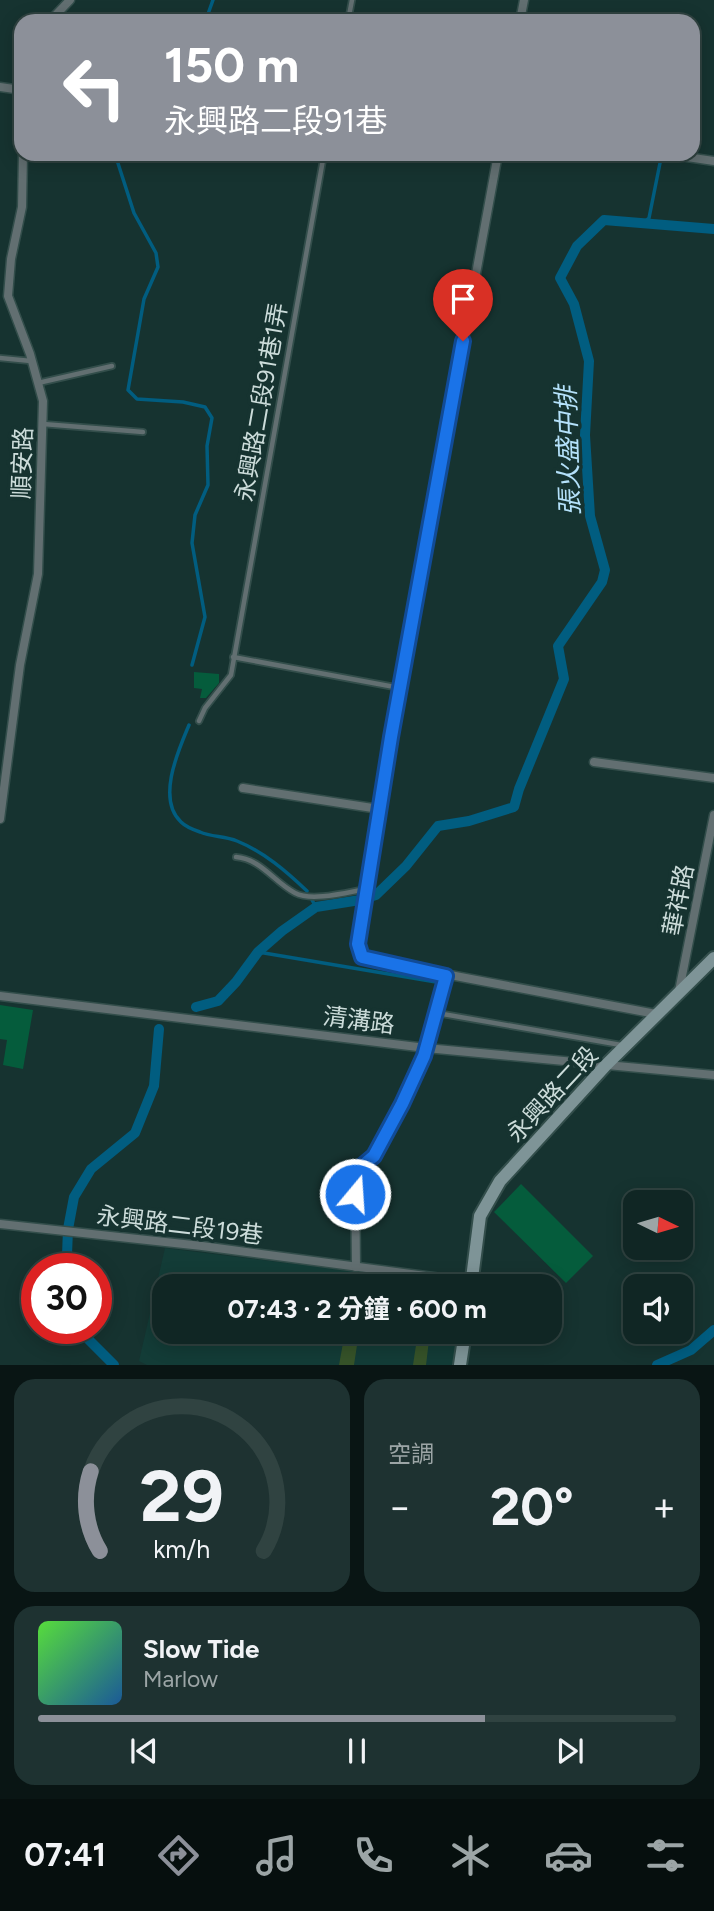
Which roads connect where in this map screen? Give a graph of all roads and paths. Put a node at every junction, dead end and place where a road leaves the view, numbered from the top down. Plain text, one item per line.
1 (70, 0) edge
2 (57, 14) edge
3 (23, 161) edge
4 (323, 161) edge
5 (497, 161) edge
6 (0, 358) edge
7 (32, 361) junction
8 (112, 366) dead end
9 (38, 383) junction
10 (42, 424) junction
11 (143, 432) dead end
12 (233, 657) junction
13 (400, 688) junction
14 (199, 721) dead end
15 (5, 738) edge
16 (594, 762) dead end
17 (3, 764) edge
18 (714, 778) edge
19 (243, 788) dead end
20 (379, 809) junction
21 (714, 815) edge
22 (0, 819) edge
23 (236, 857) dead end
24 (366, 891) junction
25 (714, 958) edge
26 (446, 976) junction
27 (679, 992) junction
28 (0, 996) edge
29 (436, 1013) junction
30 (656, 1014) junction
31 (625, 1045) junction
32 (426, 1048) junction
33 (606, 1065) junction
34 (714, 1075) edge
35 (0, 1224) edge
36 (355, 1266) junction
37 (407, 1274) edge
38 (472, 1274) edge
39 (463, 1344) edge
40 (460, 1365) edge

1 - 2 street
3 - 7 street, 順安路
4 - 12 lane, 永興路二段91巷1弄
5 - 13 street
6 - 7 lane
7 - 9 street, 順安路
8 - 9 lane
9 - 10 street, 順安路
10 - 11 lane
10 - 15 street, 順安路
12 - 13 lane
12 - 14 lane, 永興路二段91巷1弄
13 - 20 street
15 - 17 street, 順安路
16 - 18 street
17 - 22 street, 順安路
19 - 20 street
20 - 24 street
21 - 27 street, 華祥路
23 - 24 lane
24 - 26 street
25 - 27 street, 永興路二段
26 - 29 street
26 - 30 street
27 - 30 street, 永興路二段
28 - 32 street, 清溝路
29 - 31 lane
29 - 32 street
30 - 31 street, 永興路二段
31 - 33 street, 永興路二段
32 - 33 street, 清溝路
32 - 36 street
33 - 34 street, 清溝路
33 - 38 street, 永興路二段
35 - 36 street, 永興路二段19巷
36 - 37 street, 永興路二段19巷
39 - 40 street

